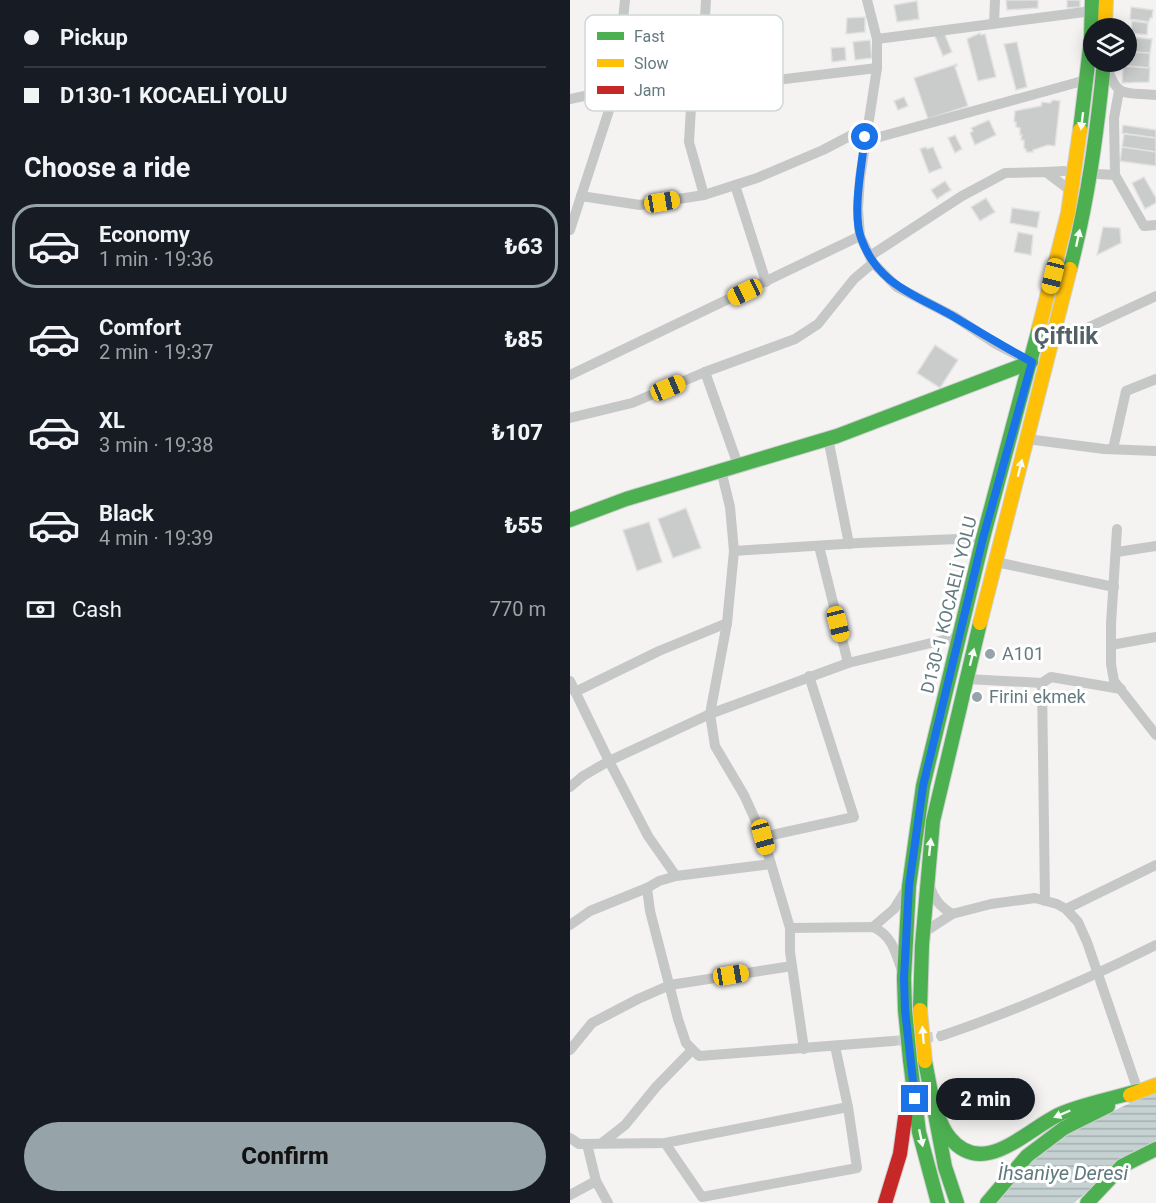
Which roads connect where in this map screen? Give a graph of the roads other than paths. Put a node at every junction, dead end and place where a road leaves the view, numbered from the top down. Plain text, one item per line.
1 (625, 0) edge
2 (706, 0) edge
3 (867, 0) edge
4 (995, 0) edge
5 (1106, 0) edge
6 (1092, 5) edge
7 (623, 15) edge
8 (705, 15) edge
9 (1105, 18) edge
10 (994, 23) junction
11 (877, 39) junction
12 (877, 68) junction
13 (1104, 72) edge
14 (1109, 72) edge
15 (783, 79) edge
16 (1086, 80) junction
17 (1119, 91) junction
18 (1156, 95) edge
19 (585, 96) edge
20 (570, 99) edge
21 (609, 111) edge
22 (691, 111) edge
23 (867, 127) junction
24 (865, 141) junction
25 (1064, 171) dead end
26 (1046, 172) junction
27 (1098, 174) dead end
28 (1115, 175) junction
29 (735, 185) junction
30 (1071, 190) junction
31 (704, 195) junction
32 (581, 196) junction
33 (1156, 225) edge
34 (570, 230) edge
35 (860, 236) junction
36 (872, 259) junction
37 (766, 282) junction
38 (1156, 296) edge
39 (1053, 338) junction
40 (1032, 362) junction
41 (705, 372) junction
42 (570, 375) edge
43 (1156, 379) edge
44 (570, 418) edge
45 (828, 438) junction
46 (1027, 439) junction
47 (1113, 450) junction
48 (1156, 451) edge
49 (738, 465) junction
50 (721, 470) junction
51 (570, 520) edge
52 (1117, 529) dead end
53 (983, 538) junction
54 (849, 544) junction
55 (819, 546) junction
56 (1156, 546) edge
57 (734, 551) junction
58 (1117, 552) junction
59 (996, 562) junction
60 (1114, 587) junction
61 (727, 623) junction
62 (960, 636) junction
63 (1156, 637) edge
64 (1112, 645) junction
65 (848, 663) junction
66 (809, 676) junction
67 (967, 679) junction
68 (570, 681) edge
69 (1042, 683) junction
70 (1121, 689) junction
71 (576, 692) junction
72 (710, 714) junction
73 (1154, 728) edge
74 (609, 761) junction
75 (570, 787) edge
76 (763, 837) junction
77 (771, 864) junction
78 (1156, 866) edge
79 (928, 871) junction
80 (676, 876) junction
81 (909, 886) junction
82 (647, 888) junction
83 (1045, 901) junction
84 (1066, 909) junction
85 (952, 914) junction
86 (570, 925) edge
87 (873, 927) junction
88 (790, 928) junction
89 (923, 933) junction
90 (1156, 945) edge
91 (792, 966) junction
92 (1097, 974) junction
93 (904, 978) junction
94 (670, 985) junction
95 (941, 1036) tunnel mouth
96 (893, 1041) tunnel mouth
97 (835, 1046) junction
98 (804, 1049) junction
99 (570, 1050) edge
100 (692, 1050) junction
101 (910, 1062) junction
102 (1156, 1084) edge
103 (1138, 1091) junction
104 (932, 1100) junction
105 (848, 1107) junction
106 (570, 1138) edge
107 (587, 1143) junction
108 (602, 1143) junction
109 (665, 1143) junction
110 (1156, 1149) edge
111 (596, 1181) junction
112 (570, 1195) edge
113 (704, 1200) edge
114 (608, 1203) edge
115 (885, 1203) edge
116 (938, 1203) edge
117 (957, 1203) edge
118 (987, 1203) edge
119 (1087, 1203) edge

1 - 7 street
2 - 8 street
3 - 11 street
4 - 10 street
5 - 9 main road
6 - 10 street
6 - 16 main road, D130-1 KOCAELİ YOLU
10 - 11 street
11 - 12 street
12 - 15 street
12 - 23 street
39 -> 13 main road
14 - 17 street
16 - 24 street
16 -> 30 main road, D130-1 KOCAELİ YOLU
17 - 18 street
17 - 28 street
19 - 20 street
21 - 32 street
22 - 31 street
23 - 24 street
23 - 29 street
24 - 35 street
25 - 26 street
26 - 30 street
26 - 36 street
27 - 28 street
28 - 33 street
29 - 31 street
29 - 37 street
30 - 40 main road, D130-1 KOCAELİ YOLU
31 - 32 street
32 - 34 street
35 - 36 street
35 - 37 street
36 - 40 street
36 - 41 street
37 - 42 street
38 - 39 street
39 - 46 main road
40 - 45 main road
40 - 53 main road, D130-1 KOCAELİ YOLU
41 - 44 street
41 - 49 street
43 - 47 street
45 - 49 main road
45 - 54 street
46 - 47 street
59 -> 46 main road
47 - 48 street
49 - 50 main road
50 - 51 main road
50 - 57 street
52 - 58 street
53 - 54 street
53 - 62 main road, D130-1 KOCAELİ YOLU
54 - 55 street
55 - 57 street
55 - 65 street
56 - 58 street
57 - 61 street
58 - 60 street
59 - 60 street
67 -> 59 main road
60 - 64 street
61 - 71 street
61 - 72 street
62 - 65 street
62 - 81 main road, D130-1 KOCAELİ YOLU
63 - 64 street
64 - 70 street
65 - 66 street
66 - 72 street
66 - 76 street
67 - 69 street
79 -> 67 main road
68 - 71 street
69 - 70 street
69 - 83 street
70 - 73 street
71 - 74 street
72 - 74 street
72 - 76 street
74 - 75 street
74 - 80 street
76 - 77 street
77 - 80 street
77 - 88 street
78 - 84 street
79 - 85 street
79 - 89 main road
80 - 82 street
81 - 87 street
81 - 93 main road, D130-1 KOCAELİ YOLU
82 - 86 street
82 - 94 street
83 - 84 street
83 - 85 street
84 - 92 street
85 - 89 street
87 - 88 street
87 - 93 street
88 - 91 street
104 -> 89 main road, bridge
90 - 92 street
91 - 94 street
91 - 98 street
92 - 95 street
92 - 103 street
93 - 101 main road, D130-1 KOCAELİ YOLU, bridge
94 - 99 street
94 - 100 street
96 - 97 street
97 - 98 street
97 - 105 street
98 - 100 street
100 - 108 street
101 - 115 main road
101 -> 116 main road
102 - 103 main road
103 -> 104 main road
103 - 118 main road
104 - 117 main road
105 - 109 street
105 - 113 street
106 - 107 street
107 - 108 street
107 - 111 street
108 - 109 street
109 - 113 street
110 - 119 main road
111 - 112 street
111 - 114 street

